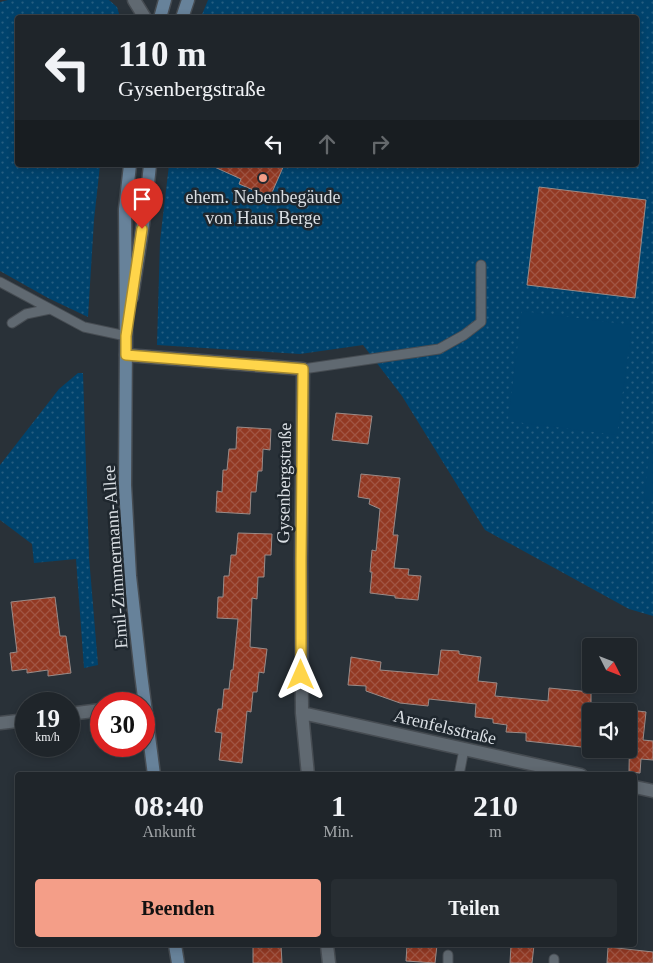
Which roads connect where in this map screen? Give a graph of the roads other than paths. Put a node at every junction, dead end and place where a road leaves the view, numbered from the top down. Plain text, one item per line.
1 (134, 0) edge
2 (165, 0) edge
3 (188, 0) edge
4 (143, 15) edge
5 (161, 15) edge
6 (183, 15) edge
7 (130, 167) edge
8 (150, 167) edge
9 (481, 265) dead end
10 (0, 282) edge
11 (50, 309) junction
12 (12, 323) dead end
13 (126, 336) junction
14 (126, 355) junction
15 (303, 369) junction
16 (143, 692) edge
17 (302, 713) junction
18 (15, 721) edge
19 (0, 723) edge
20 (464, 749) junction
21 (151, 757) edge
22 (154, 772) edge
23 (308, 772) edge
24 (460, 772) edge
25 (567, 772) edge
26 (637, 787) edge
27 (653, 791) edge
28 (175, 947) edge
29 (327, 947) edge
30 (178, 963) edge
31 (328, 963) edge

1 - 4 street
2 - 5 main road
3 - 6 main road
7 - 13 main road, Emil-Zimmermann-Allee
8 - 13 main road, Emil-Zimmermann-Allee
9 - 15 lane
10 - 11 lane
11 - 12 lane
11 - 13 lane
13 - 14 main road, Emil-Zimmermann-Allee
14 - 15 street
14 - 16 main road, Emil-Zimmermann-Allee
15 - 17 street, Gysenbergstraße
17 - 20 street, Arenfelsstraße
17 - 23 street, Gysenbergstraße
18 - 19 street
20 - 24 lane
20 - 25 street, Arenfelsstraße
21 - 22 main road, Emil-Zimmermann-Allee
26 - 27 street
28 - 30 main road
29 - 31 street

